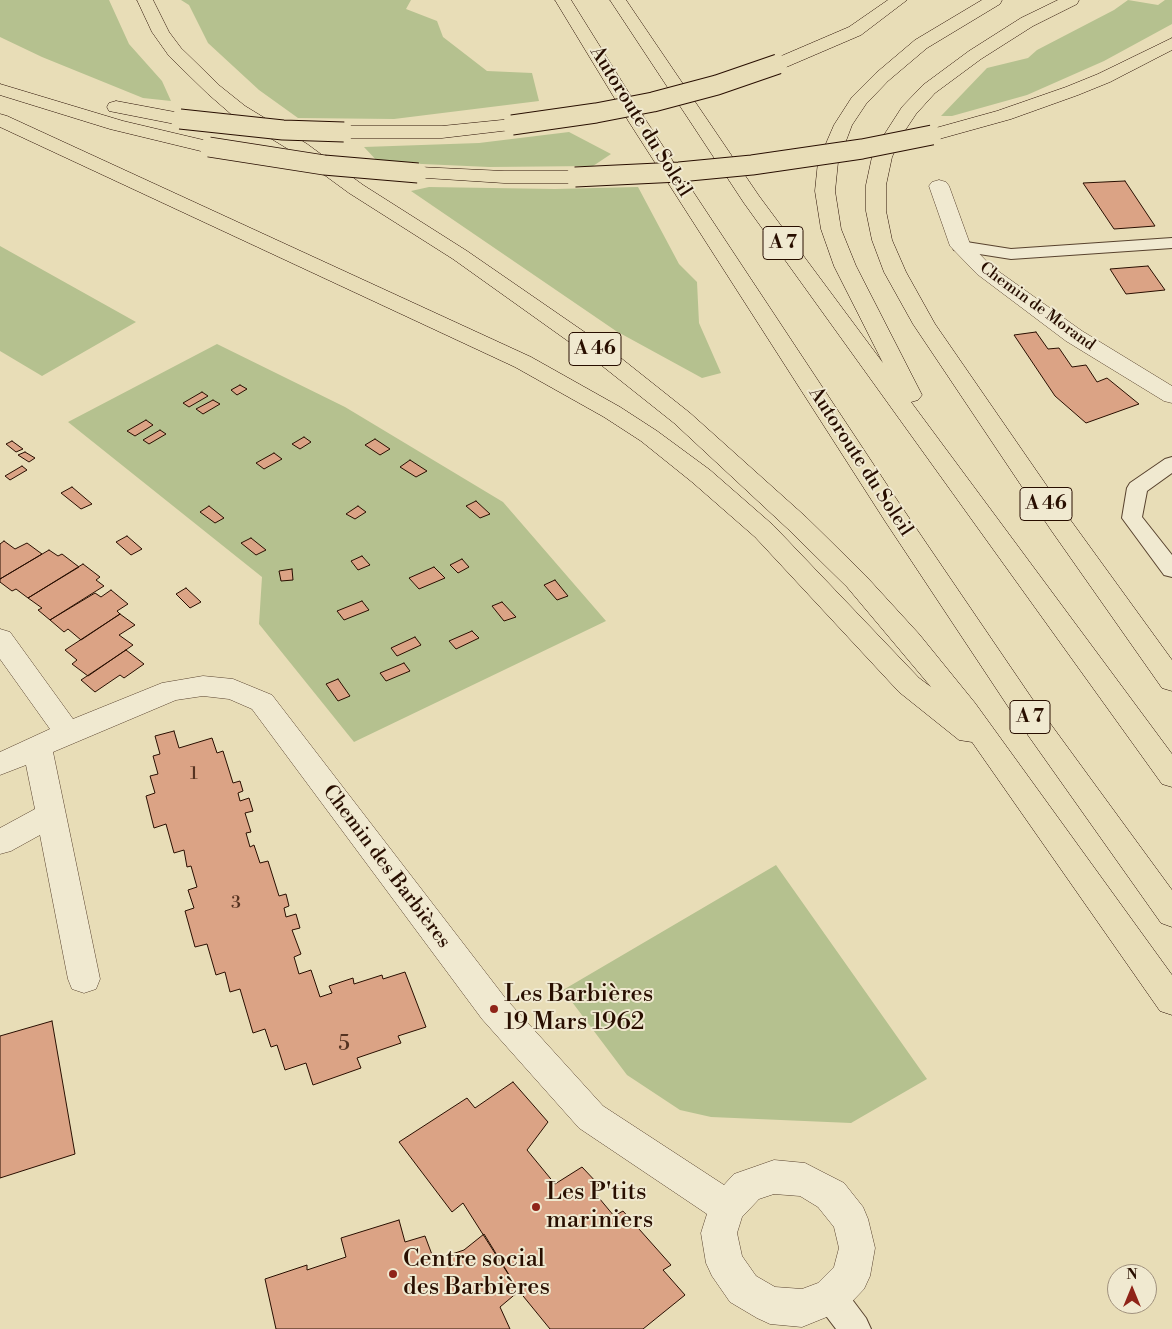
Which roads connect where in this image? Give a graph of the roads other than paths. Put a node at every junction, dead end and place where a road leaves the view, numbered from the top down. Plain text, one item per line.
1 (145, 0) edge
2 (563, 0) edge
3 (618, 0) edge
4 (899, 0) edge
5 (994, 0) edge
6 (1071, 0) edge
7 (1172, 43) edge
8 (0, 80) edge
9 (0, 89) edge
10 (0, 120) edge
11 (939, 186) dead end
12 (1172, 243) edge
13 (960, 246) junction
14 (1172, 396) edge
15 (1172, 463) edge
16 (955, 480) junction
17 (1172, 570) edge
18 (0, 639) edge
19 (1172, 681) edge
20 (68, 733) junction
21 (37, 747) junction
22 (999, 756) junction
23 (0, 764) edge
24 (1172, 776) edge
25 (50, 815) junction
26 (0, 842) edge
27 (1172, 914) edge
28 (84, 979) dead end
29 (1172, 1001) edge
30 (727, 1207) junction
31 (831, 1298) junction
32 (855, 1329) edge

1 - 22 highway, A 46
2 - 27 highway, Autoroute du Soleil / A 7
3 - 16 highway, A 7
4 - 8 highway, bridge
5 - 16 highway
6 - 19 highway, A 46
7 - 9 highway, bridge
10 - 22 highway
11 - 13 street, Chemin de Morand
12 - 13 lane
13 - 14 street, Chemin de Morand
15 - 17 lane
16 - 24 highway, A 7
18 - 20 street
20 - 21 street, Chemin des Barbières
20 - 30 street, Chemin des Barbières
21 - 23 street, Chemin des Barbières
21 - 25 street
22 - 29 highway, A 46
25 - 26 street
25 - 28 street
30 - 31 street
30 - 31 street
31 - 32 lane

